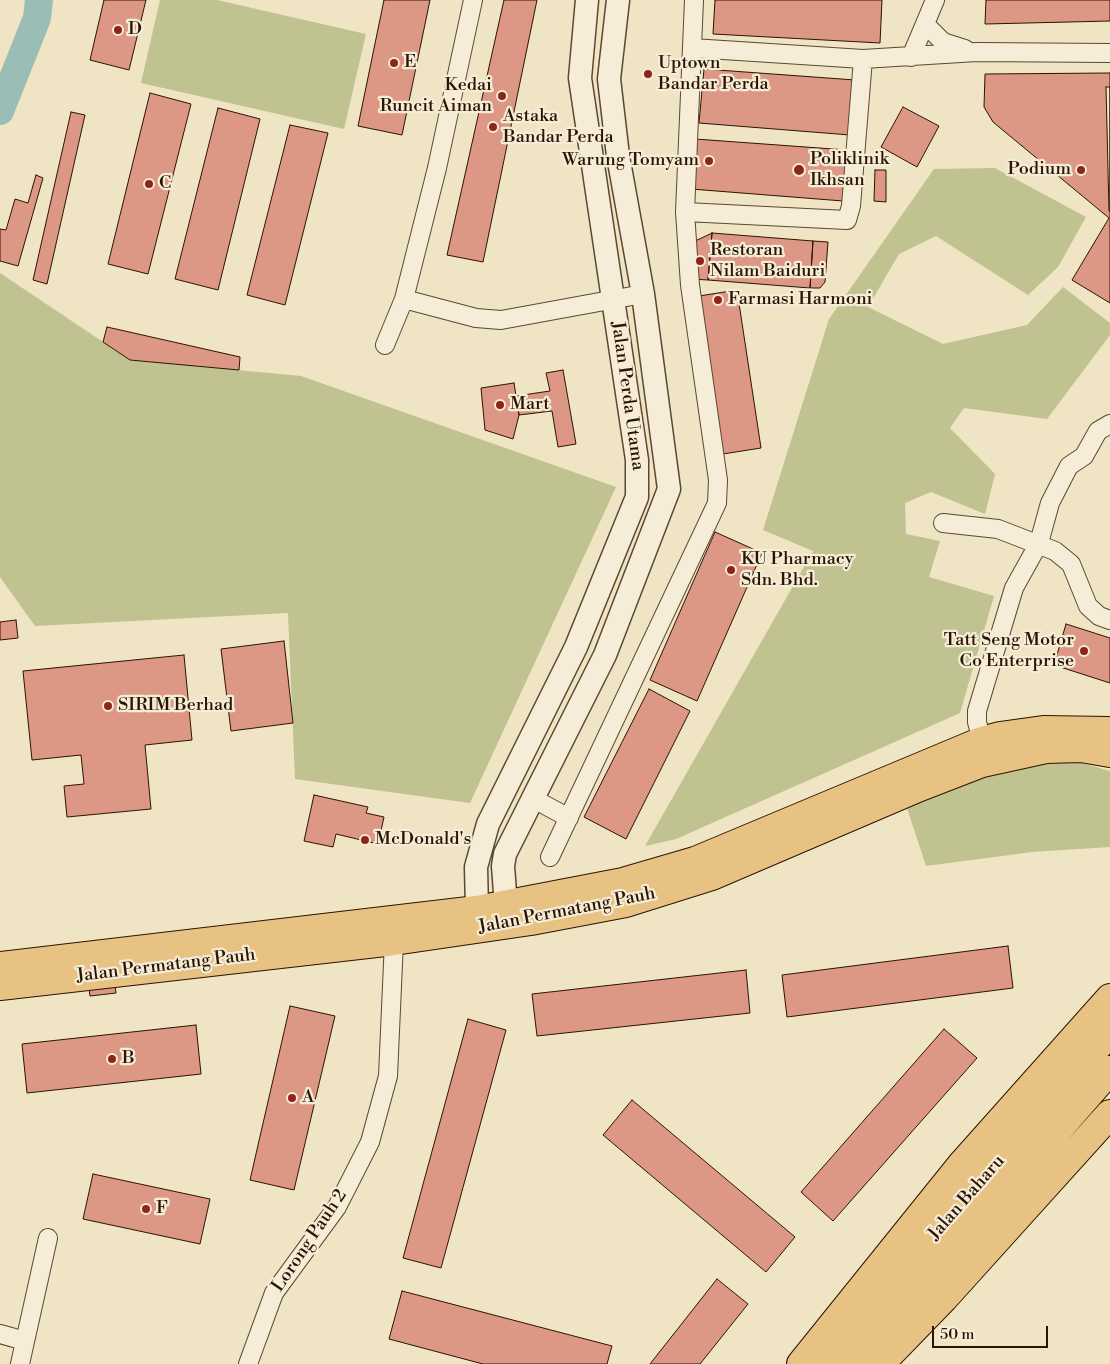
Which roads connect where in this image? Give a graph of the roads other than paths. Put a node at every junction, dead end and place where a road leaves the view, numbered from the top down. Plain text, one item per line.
1 (473, 0) edge
2 (586, 0) edge
3 (618, 0) edge
4 (694, 0) edge
5 (935, 0) edge
6 (925, 24) junction
7 (692, 48) junction
8 (977, 52) junction
9 (1110, 53) edge
10 (911, 57) junction
11 (863, 59) junction
12 (685, 212) junction
13 (643, 294) junction
14 (404, 299) junction
15 (613, 300) junction
16 (385, 345) dead end
17 (1110, 424) edge
18 (942, 523) dead end
19 (1039, 543) junction
20 (1110, 620) edge
21 (1110, 731) edge
22 (982, 741) junction
23 (1110, 753) edge
24 (532, 798) junction
25 (569, 818) junction
26 (550, 857) dead end
27 (506, 906) junction
28 (477, 910) junction
29 (394, 942) junction
30 (0, 966) edge
31 (0, 986) edge
32 (1110, 998) edge
33 (1110, 1032) edge
34 (1110, 1070) edge
35 (1110, 1114) edge
36 (48, 1238) dead end
37 (908, 1285) junction
38 (0, 1334) edge
39 (25, 1341) junction
40 (20, 1364) edge
41 (248, 1364) edge
42 (801, 1364) edge
43 (823, 1364) edge
44 (854, 1364) edge
45 (880, 1364) edge

1 - 14 street
2 - 15 street, Jalan Perda Utama
3 - 13 street, Jalan Perda Utama
4 - 7 street
5 - 6 street
6 - 8 street
6 - 10 street
7 - 11 street
7 - 12 street
8 - 9 street
8 - 10 street
10 - 11 street
11 - 12 street
12 - 25 street
13 - 15 street
13 - 24 street, Jalan Perda Utama
14 - 15 street
14 - 16 street
15 - 28 street, Jalan Perda Utama
17 - 19 street
18 - 19 street
19 - 20 street
19 - 22 street
21 - 22 main road, Jalan Permatang Pauh
22 - 27 main road, Jalan Permatang Pauh
23 - 29 main road, Jalan Permatang Pauh
24 - 25 street
24 - 27 street, Jalan Perda Utama
25 - 26 street
27 - 28 main road, Jalan Permatang Pauh
28 - 30 main road, Jalan Permatang Pauh
29 - 31 main road, Jalan Permatang Pauh
29 - 41 street, Lorong Pauh 2
32 - 42 main road
33 - 37 main road, Jalan Baharu
34 - 37 main road, Jalan Baharu
35 - 45 main road
36 - 39 street
37 - 43 main road, Jalan Baharu
37 - 44 main road, Jalan Baharu
38 - 39 street
39 - 40 street

